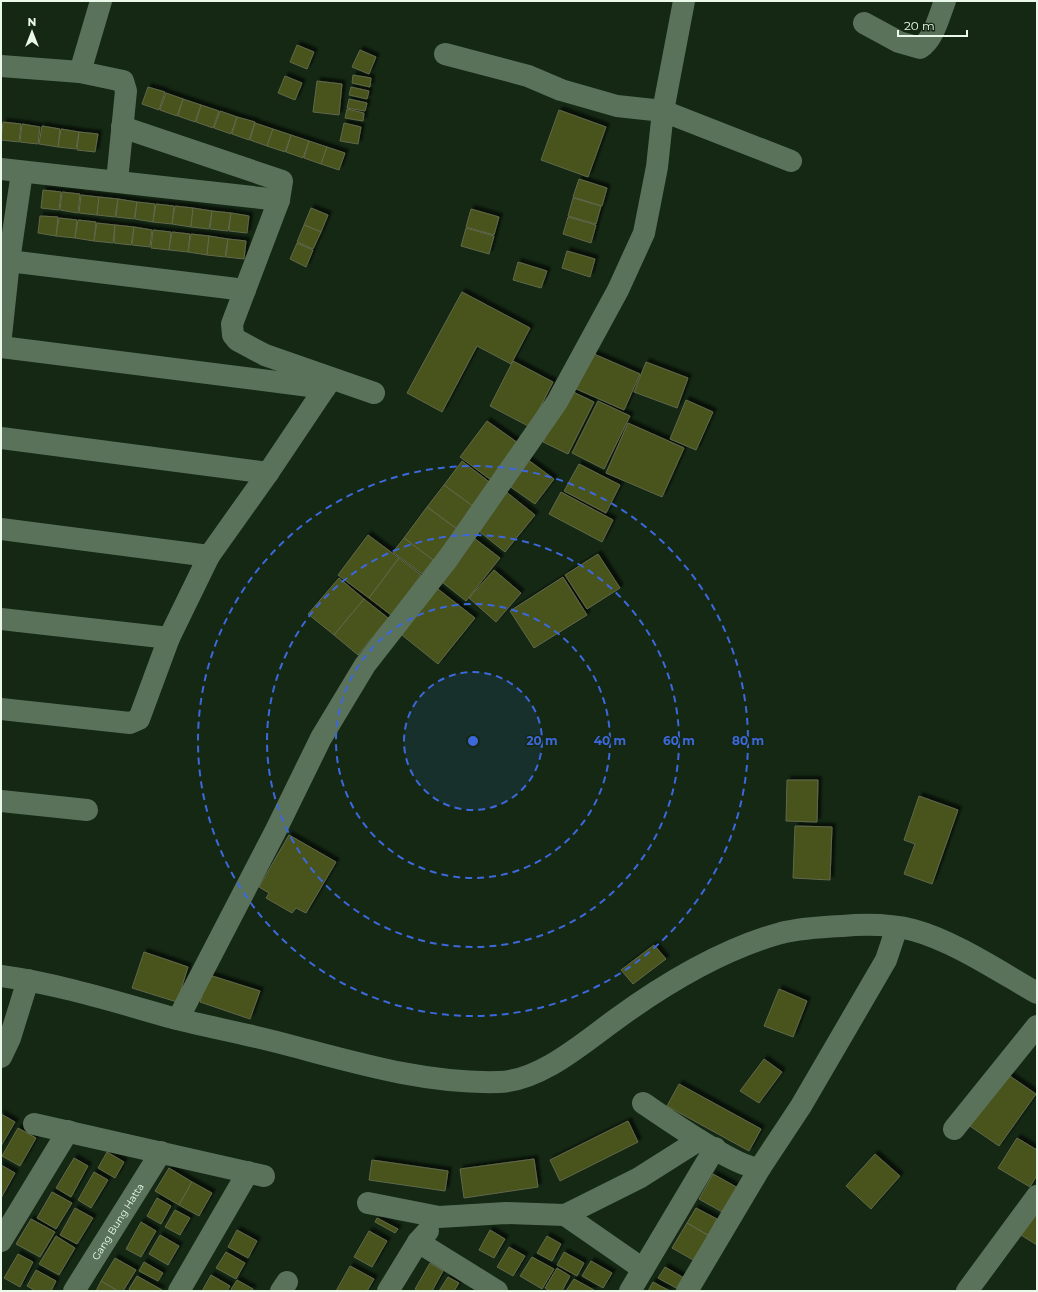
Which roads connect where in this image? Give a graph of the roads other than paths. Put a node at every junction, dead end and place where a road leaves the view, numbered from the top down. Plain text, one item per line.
1 (101, 1) edge
2 (684, 1) edge
3 (945, 1) edge
4 (864, 23) dead end
5 (445, 54) dead end
6 (1, 66) edge
7 (80, 72) junction
8 (663, 111) junction
9 (122, 127) junction
10 (791, 161) dead end
11 (1, 169) edge
12 (22, 172) junction
13 (117, 181) junction
14 (279, 200) junction
15 (9, 261) junction
16 (245, 290) junction
17 (1, 336) edge
18 (1, 347) edge
19 (328, 383) junction
20 (374, 393) dead end
21 (1, 438) edge
22 (268, 473) junction
23 (1, 529) edge
24 (209, 556) junction
25 (1, 619) edge
26 (169, 638) junction
27 (1, 709) edge
28 (1, 801) edge
29 (86, 810) dead end
30 (896, 928) junction
31 (1, 976) edge
32 (28, 980) junction
33 (1037, 993) edge
34 (178, 1019) junction
35 (1035, 1030) edge
36 (1, 1057) edge
37 (643, 1103) dead end
38 (34, 1124) dead end
39 (954, 1129) dead end
40 (68, 1131) junction
41 (707, 1144) junction
42 (161, 1152) junction
43 (760, 1168) junction
44 (1037, 1196) edge
45 (368, 1203) dead end
46 (565, 1215) junction
47 (439, 1218) junction
48 (1, 1241) edge
49 (418, 1242) junction
50 (643, 1269) junction
51 (74, 1291) edge
52 (179, 1291) edge
53 (388, 1291) edge
54 (497, 1291) edge
55 (630, 1291) edge
56 (687, 1291) edge
57 (967, 1291) edge

1 - 7 street
2 - 8 street
3 - 4 street
5 - 8 street
6 - 7 street
7 - 9 street
8 - 10 street
8 - 34 street
9 - 13 street
9 - 14 street
11 - 12 street
12 - 13 street
12 - 15 street
13 - 14 street
14 - 16 street
15 - 16 street
15 - 17 street
16 - 19 street
18 - 19 street
19 - 20 street
19 - 22 street
21 - 22 street
22 - 24 street
23 - 24 street
24 - 26 street
25 - 26 street
26 - 27 street
28 - 29 street
30 - 33 street
30 - 34 street
30 - 43 street
31 - 32 street
32 - 34 street
32 - 36 street
35 - 39 street
37 - 41 street
38 - 40 street
40 - 42 street
40 - 48 street
41 - 43 street
41 - 46 street
41 - 50 street
42 - 51 street, Gang Bung Hatta
42 - 52 street
43 - 56 street
44 - 57 street
45 - 47 street
46 - 47 street
46 - 50 street
47 - 49 street
49 - 53 street
49 - 54 street
50 - 55 street

